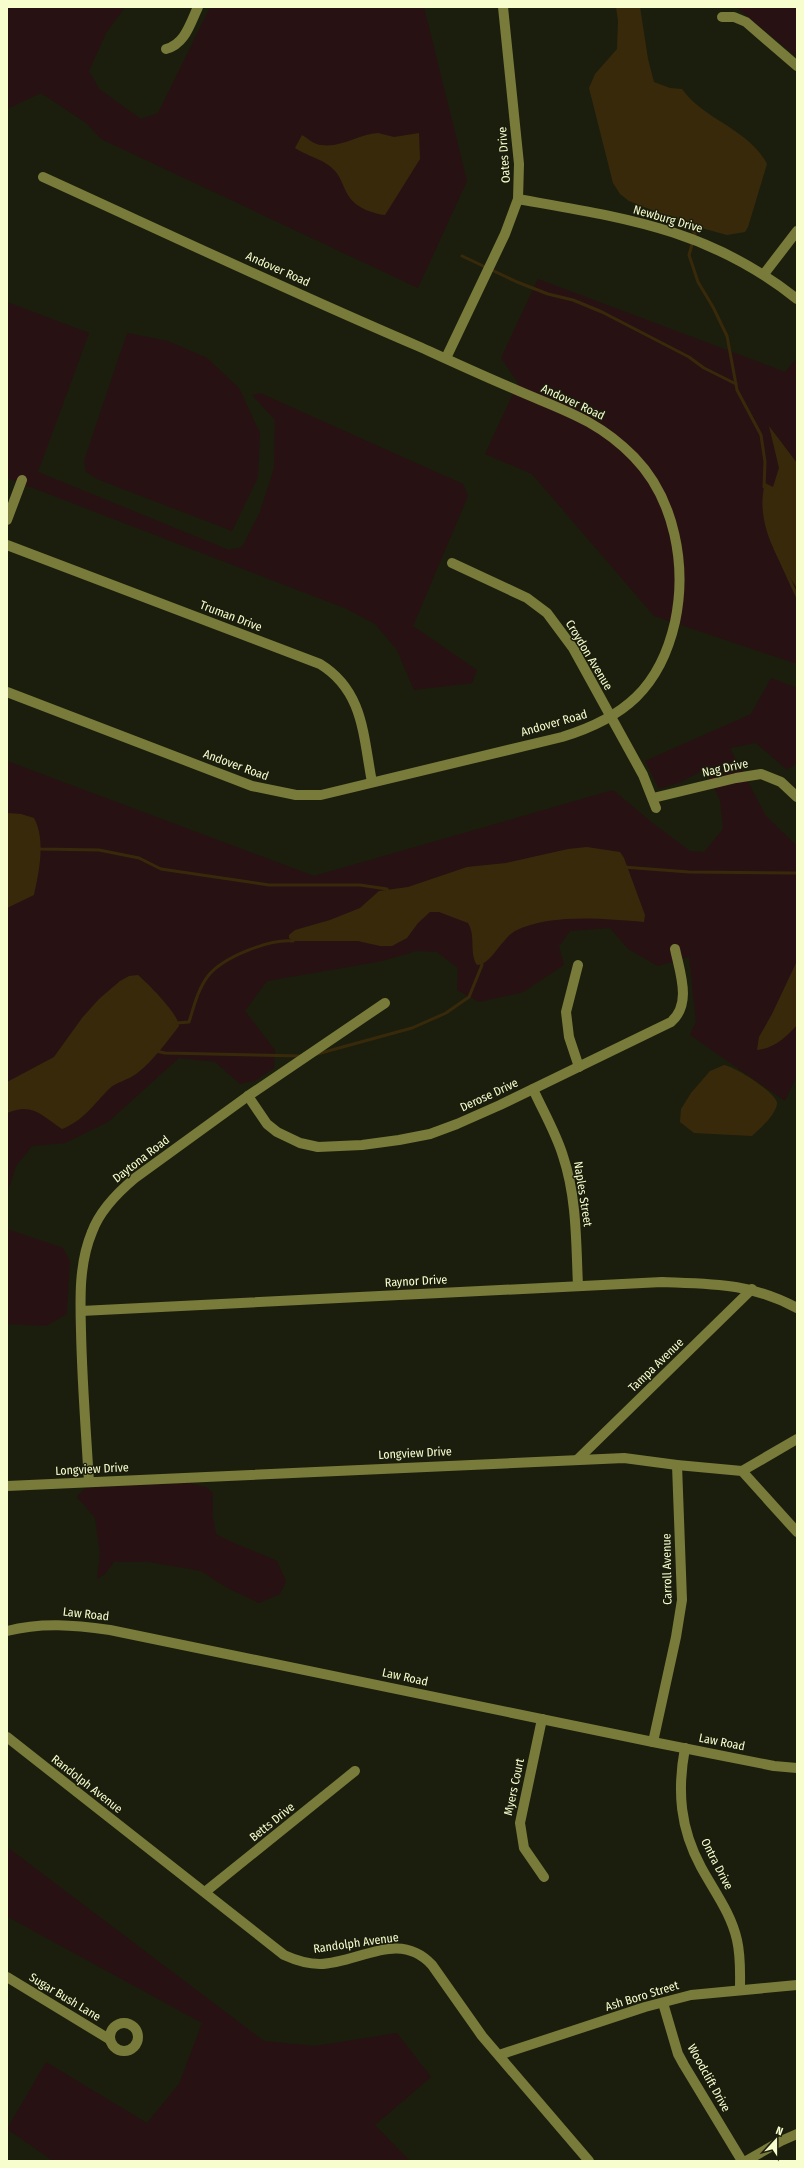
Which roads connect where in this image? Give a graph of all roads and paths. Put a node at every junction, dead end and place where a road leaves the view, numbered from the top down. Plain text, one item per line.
1 (198, 7) edge
2 (503, 7) edge
3 (722, 17) dead end
4 (166, 49) dead end
5 (797, 66) edge
6 (42, 177) dead end
7 (518, 199) junction
8 (797, 231) edge
9 (764, 274) junction
10 (797, 299) edge
11 (446, 358) junction
12 (22, 480) dead end
13 (7, 520) edge
14 (7, 545) edge
15 (452, 563) dead end
16 (7, 692) edge
17 (611, 717) junction
18 (372, 782) junction
19 (797, 797) edge
20 (653, 798) junction
21 (656, 808) dead end
22 (675, 950) dead end
23 (578, 966) dead end
24 (385, 1003) dead end
25 (579, 1067) junction
26 (533, 1089) junction
27 (248, 1096) junction
28 (578, 1286) junction
29 (752, 1289) junction
30 (797, 1308) edge
31 (81, 1311) junction
32 (797, 1439) edge
33 (578, 1459) junction
34 (677, 1465) junction
35 (742, 1471) junction
36 (89, 1482) junction
37 (7, 1486) edge
38 (797, 1532) edge
39 (7, 1631) edge
40 (542, 1719) junction
41 (7, 1737) edge
42 (653, 1742) junction
43 (685, 1748) junction
44 (797, 1768) edge
45 (355, 1772) dead end
46 (544, 1877) dead end
47 (206, 1892) junction
48 (7, 1977) edge
49 (797, 1985) edge
50 (740, 1989) junction
51 (663, 2003) junction
52 (110, 2039) dead end
53 (498, 2055) junction
54 (797, 2134) edge
55 (589, 2161) edge
56 (742, 2161) edge
57 (746, 2161) edge

1 - 4 street
2 - 7 street, Oates Drive
3 - 5 street
6 - 11 street, Andover Road
7 - 9 street, Newburg Drive
7 - 11 street, Oates Drive
8 - 9 street
9 - 10 street, Newburg Drive
11 - 17 street, Andover Road
12 - 13 street
14 - 18 street, Truman Drive
15 - 17 street, Croydon Avenue
16 - 18 street, Andover Road
17 - 18 street, Andover Road
17 - 20 street, Croydon Avenue
19 - 20 street, Nag Drive
20 - 21 street, Croydon Avenue
22 - 25 street, Derose Drive
23 - 25 street
24 - 27 street, Daytona Road
25 - 26 street, Derose Drive
26 - 27 street, Derose Drive
26 - 28 street, Naples Street
27 - 31 street, Daytona Road
28 - 29 street, Raynor Drive
28 - 31 street, Raynor Drive
29 - 30 street, Raynor Drive
29 - 33 street, Tampa Avenue
31 - 36 street, Daytona Road
32 - 35 street
33 - 34 street, Longview Drive
33 - 36 street, Longview Drive
34 - 35 street, Longview Drive
34 - 42 street, Carroll Avenue
35 - 38 street
36 - 37 street, Longview Drive
39 - 40 street, Law Road
40 - 42 street, Law Road
40 - 46 street, Myers Court
41 - 47 street, Randolph Avenue
42 - 43 street, Law Road
43 - 44 street, Law Road
43 - 50 street, Ontra Drive
45 - 47 street, Betts Drive
47 - 53 street, Randolph Avenue
48 - 52 street, Sugar Bush Lane
49 - 50 street, Ash Boro Street
50 - 51 street, Ash Boro Street
51 - 53 street, Ash Boro Street
51 - 56 street, Woodclift Drive
53 - 55 street, Randolph Avenue
54 - 57 street

